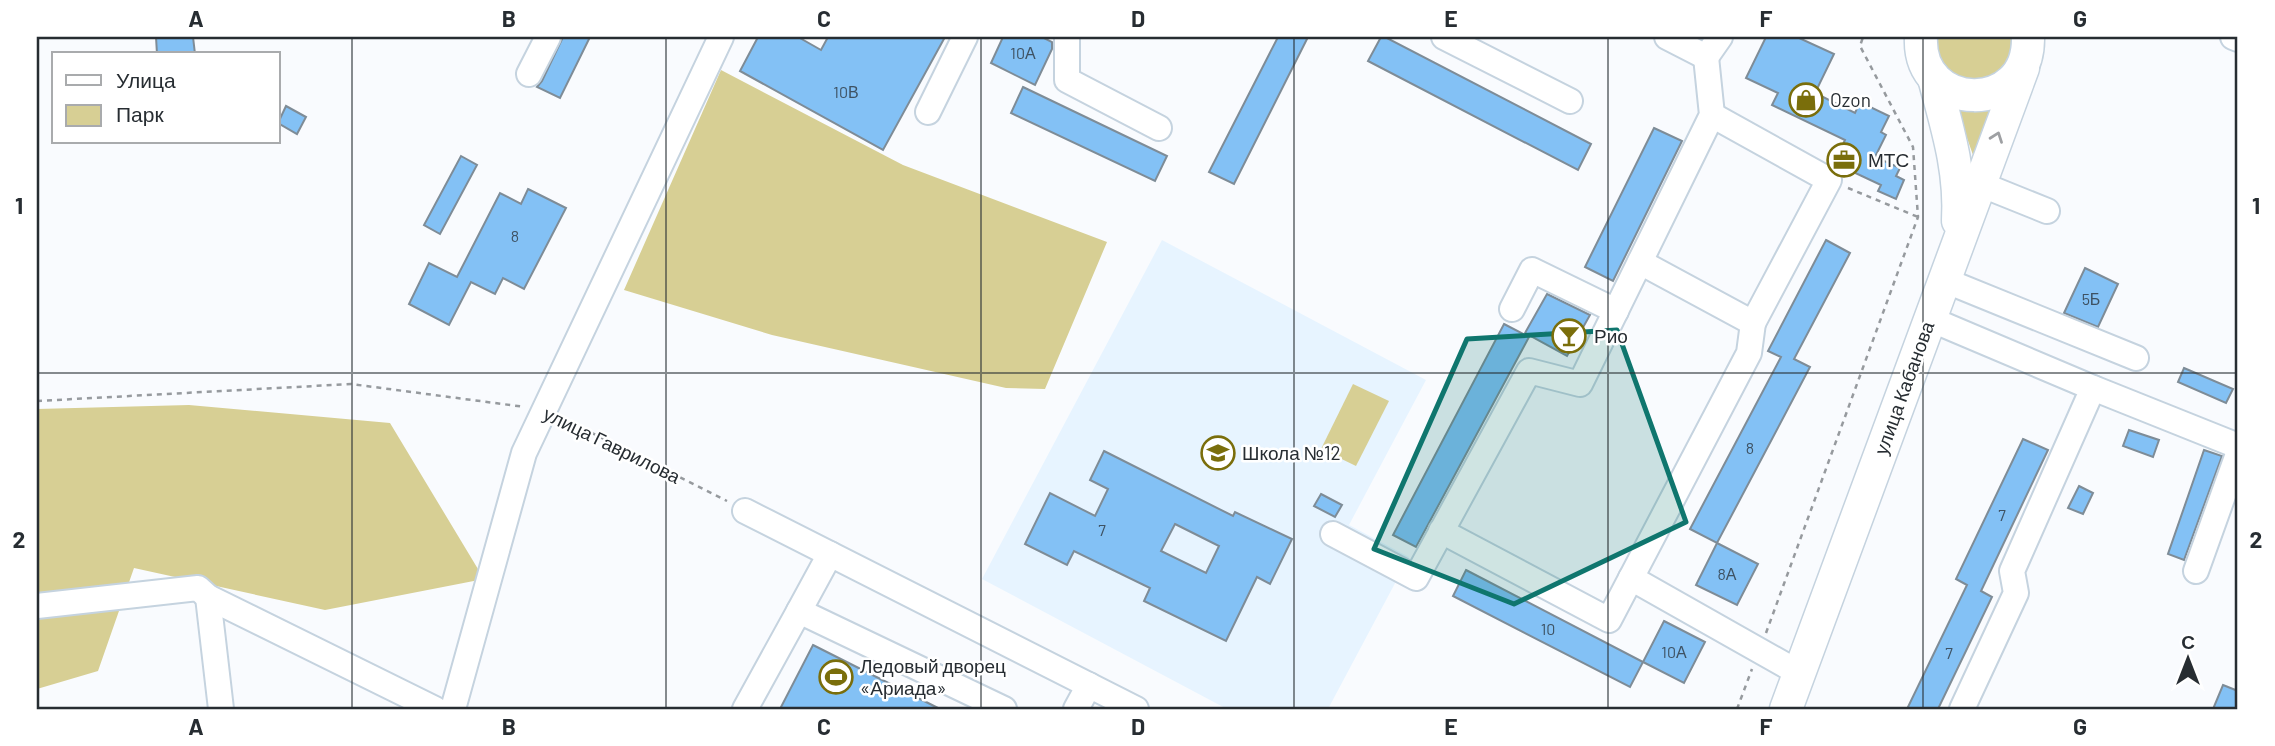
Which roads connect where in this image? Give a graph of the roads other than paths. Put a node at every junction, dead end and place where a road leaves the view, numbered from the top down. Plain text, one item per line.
1 (548, 37) edge
2 (721, 37) edge
3 (965, 37) edge
4 (1067, 37) edge
5 (1444, 37) edge
6 (1667, 37) edge
7 (2233, 37) edge
8 (2238, 39) edge
9 (1917, 40) edge
10 (1713, 47) edge
11 (2028, 48) edge
12 (529, 74) dead end
13 (1934, 78) junction
14 (1570, 101) dead end
15 (928, 111) dead end
16 (1712, 115) junction
17 (1159, 128) dead end
18 (1980, 184) junction
19 (2047, 211) dead end
20 (1957, 247) junction
21 (1640, 262) junction
22 (1944, 280) junction
23 (1512, 309) dead end
24 (1616, 311) junction
25 (1930, 318) junction
26 (1753, 323) junction
27 (2136, 358) dead end
28 (2093, 388) junction
29 (2238, 446) edge
30 (2238, 454) edge
31 (745, 511) road end
32 (1441, 531) junction
33 (1333, 534) dead end
34 (830, 554) junction
35 (2196, 571) dead end
36 (1631, 578) junction
37 (208, 597) junction
38 (37, 606) edge
39 (799, 611) junction
40 (1800, 673) junction
41 (1089, 685) junction
42 (221, 709) edge
43 (435, 709) edge
44 (453, 709) edge
45 (746, 709) edge
46 (1004, 709) edge
47 (1076, 709) edge
48 (1136, 709) edge
49 (1786, 709) edge
50 (1962, 709) edge

1 - 12 street
2 - 44 street
3 - 15 street
4 - 17 street
5 - 14 street
6 - 10 street
7 - 8 street
9 - 13 main road
10 - 16 street
11 - 13 main road
18 -> 11 main road, улица Кабанова
13 - 20 main road
16 - 21 street
16 - 26 street
18 - 19 street
18 - 20 main road, улица Кабанова
20 - 22 main road, улица Кабанова
21 - 24 street
21 - 26 street
22 - 25 main road, улица Кабанова
22 - 27 street
23 - 24 street
24 - 32 street
25 - 28 street
25 - 40 main road, улица Кабанова
26 - 36 street
28 - 29 street
28 - 50 street
30 - 35 street
31 - 34 street
32 - 33 street
32 - 36 street
34 - 39 street
34 - 41 street
36 - 40 street
37 - 38 street
37 - 42 street
37 - 43 street
39 - 45 street
39 - 46 street
40 - 49 main road, улица Кабанова
41 - 47 street
41 - 48 street

